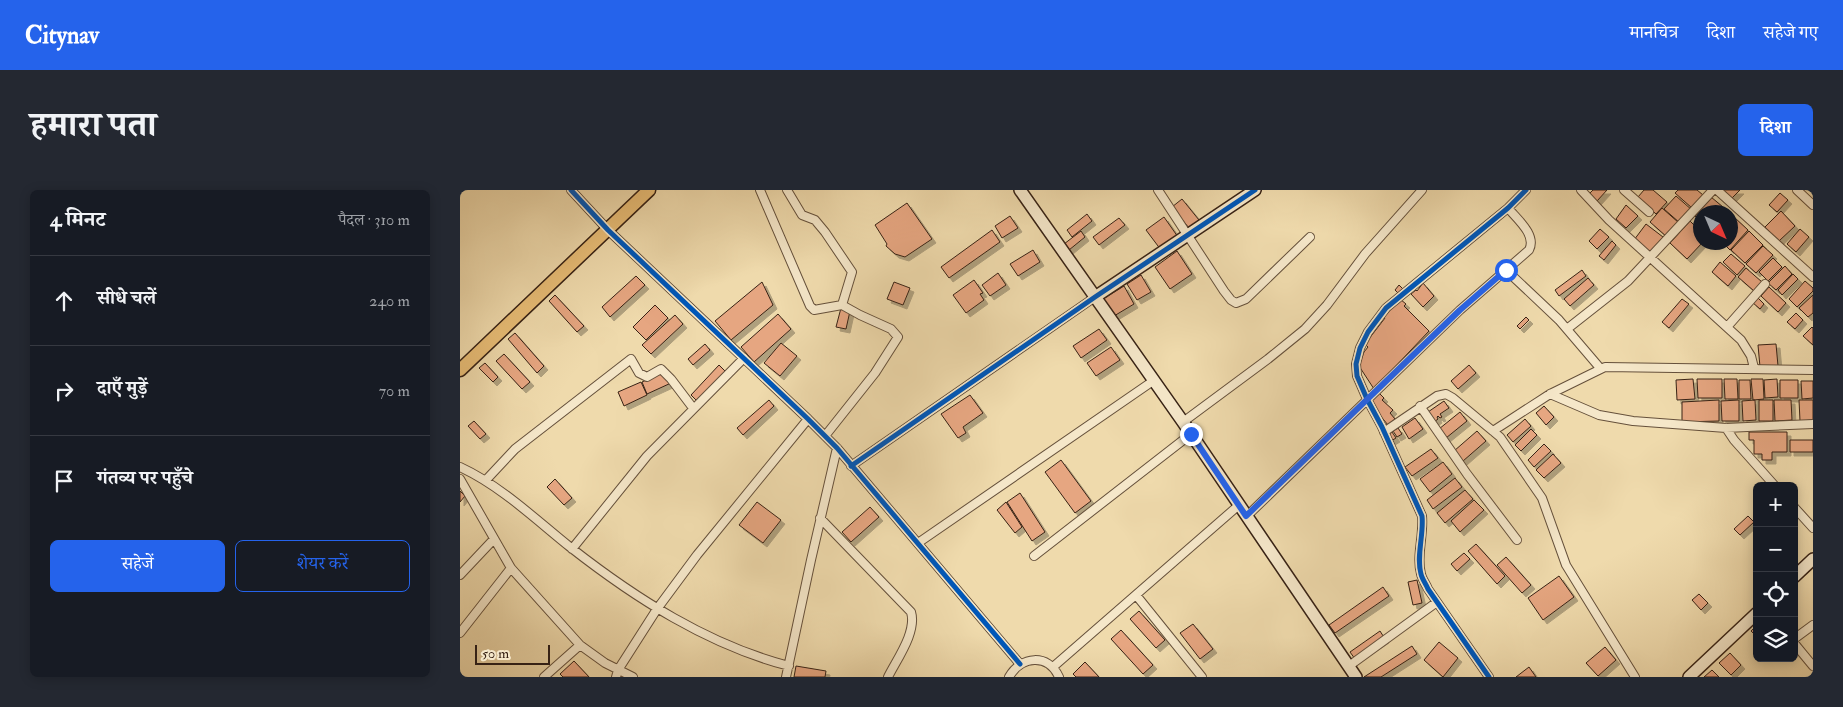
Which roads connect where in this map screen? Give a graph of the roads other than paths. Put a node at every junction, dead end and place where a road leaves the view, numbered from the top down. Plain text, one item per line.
1 (571, 190) edge
2 (648, 190) edge
3 (760, 190) edge
4 (787, 190) edge
5 (1020, 190) edge
6 (1158, 190) edge
7 (1255, 190) edge
8 (1422, 190) edge
9 (1526, 190) edge
10 (1581, 190) edge
11 (1624, 190) edge
12 (1637, 190) edge
13 (1715, 190) edge
14 (1797, 190) edge
15 (1631, 197) junction
16 (1813, 205) edge
17 (1508, 208) junction
18 (1649, 212) dead end
19 (608, 230) junction
20 (1187, 235) junction
21 (1310, 237) dead end
22 (1650, 259) junction
23 (1506, 270) junction
24 (1813, 277) edge
25 (1765, 284) dead end
26 (1095, 297) junction
27 (842, 305) junction
28 (1727, 327) junction
29 (1567, 329) junction
30 (744, 358) junction
31 (1600, 368) junction
32 (1754, 368) junction
33 (460, 370) edge
34 (1813, 370) edge
35 (1153, 380) junction
36 (1550, 394) junction
37 (1366, 400) junction
38 (1420, 406) junction
39 (693, 408) junction
40 (808, 419) junction
41 (1183, 422) junction
42 (1813, 424) edge
43 (1726, 428) junction
44 (1493, 431) junction
45 (1384, 432) junction
46 (1191, 434) junction
47 (825, 436) junction
48 (837, 448) junction
49 (852, 466) junction
50 (460, 467) edge
51 (460, 479) edge
52 (486, 480) junction
53 (1771, 482) edge
54 (1239, 505) junction
55 (1798, 512) edge
56 (1246, 516) junction
57 (820, 518) junction
58 (1813, 528) edge
59 (494, 540) junction
60 (1517, 540) dead end
61 (918, 543) junction
62 (572, 549) junction
63 (1034, 556) dead end
64 (1813, 559) edge
65 (511, 568) junction
66 (1798, 573) edge
67 (460, 575) edge
68 (1136, 595) junction
69 (1437, 602) junction
70 (657, 609) junction
71 (1753, 616) edge
72 (1813, 625) edge
73 (460, 633) edge
74 (1798, 638) edge
75 (580, 645) junction
76 (1798, 646) edge
77 (1020, 664) junction
78 (789, 666) junction
79 (1349, 666) junction
80 (1813, 666) edge
81 (1053, 668) junction
82 (617, 674) edge
83 (544, 677) edge
84 (634, 677) edge
85 (786, 677) edge
86 (888, 677) edge
87 (1009, 677) edge
88 (1059, 677) edge
89 (1202, 677) edge
90 (1356, 677) edge
91 (1489, 677) edge
92 (1636, 677) edge
93 (1689, 677) edge

1 - 19 street
2 - 19 main road
3 - 27 street
4 - 27 street
5 - 26 main road
6 - 20 street
7 - 20 main road
8 - 41 street
9 - 17 street
10 - 22 street
11 - 15 street
12 - 15 street
13 - 22 street
13 - 24 street
14 - 16 street
15 - 18 street
17 - 23 street
17 - 37 street
19 - 30 street
19 - 33 main road
20 - 21 street
20 - 26 main road
22 - 28 street
22 - 29 street
23 - 29 street
23 - 37 street
25 - 28 street
26 - 35 main road
26 - 49 street
27 - 47 street
28 - 32 street
29 - 31 street
30 - 39 street
30 - 40 street
31 - 32 street
31 - 36 street
32 - 34 street
35 - 41 main road
35 - 61 street
36 - 43 street
36 - 44 street
37 - 45 street
37 - 56 street
38 - 44 street
38 - 45 street
38 - 60 street
39 - 52 street
39 - 62 street
40 - 47 street
40 - 70 street
41 - 46 main road
42 - 43 street
43 - 53 street
44 - 92 street
45 - 69 street
46 - 54 main road
46 - 63 street
47 - 48 street
48 - 49 street
48 - 57 street
49 - 61 street
50 - 52 street
51 - 59 street
52 - 62 street
54 - 56 main road
54 - 68 street
55 - 58 street
56 - 79 main road
57 - 78 street
57 - 86 street
59 - 65 street
59 - 67 street
61 - 77 street
62 - 70 street
64 - 66 main road
65 - 73 street
65 - 75 street
68 - 81 street
68 - 89 street
69 - 79 street
69 - 91 street
70 - 78 street
70 - 82 street
71 - 93 main road
72 - 74 street
75 - 82 street
75 - 83 street
76 - 80 street
77 - 81 street
77 - 87 street
78 - 85 street
79 - 90 main road
81 - 88 street
82 - 84 street

